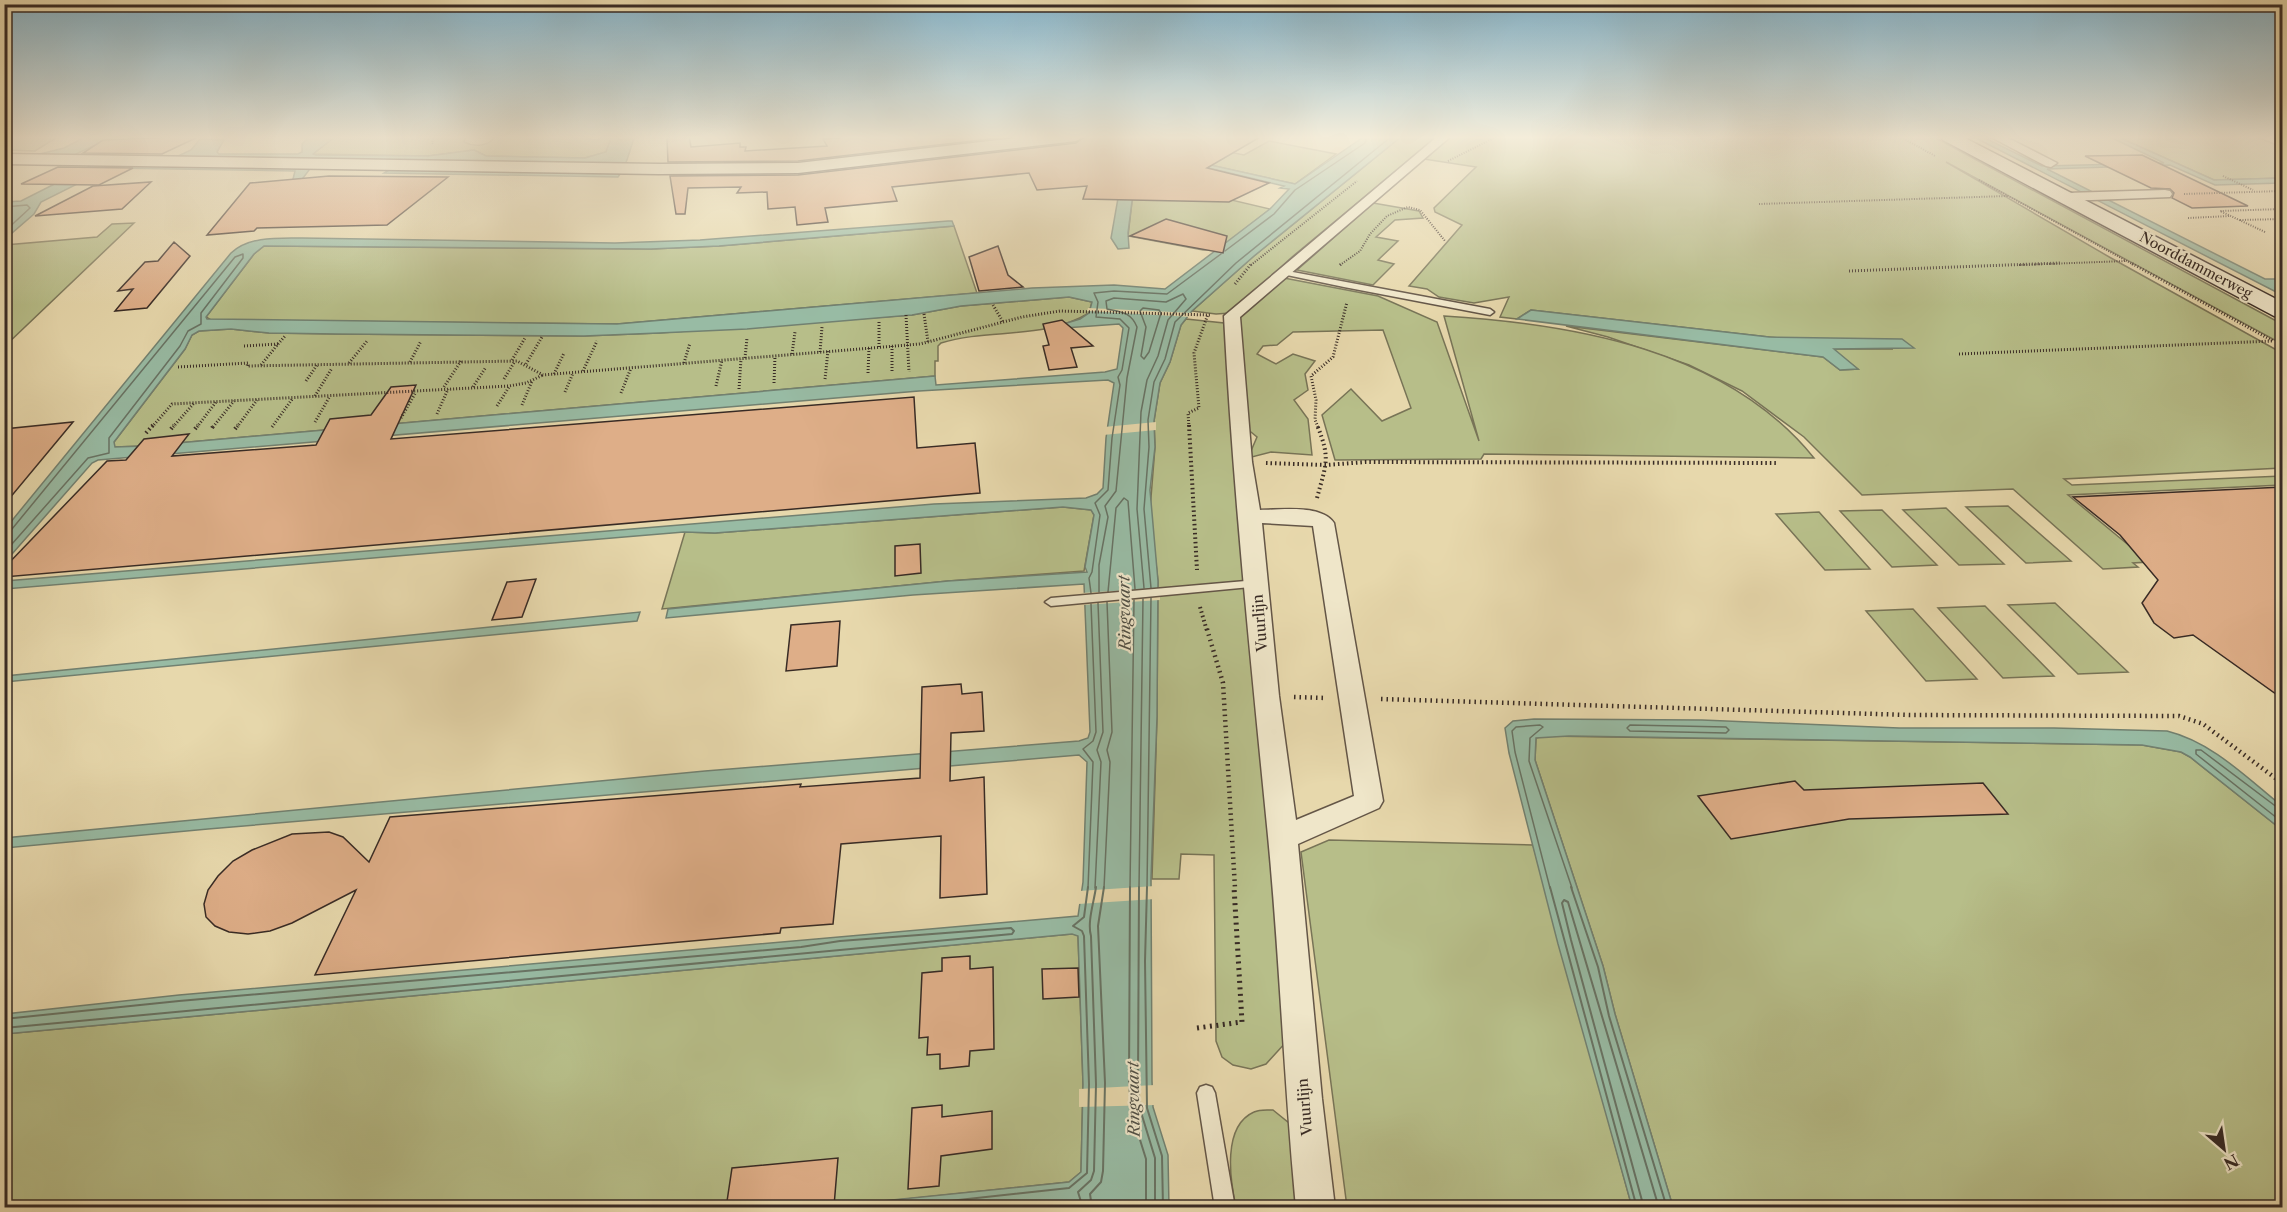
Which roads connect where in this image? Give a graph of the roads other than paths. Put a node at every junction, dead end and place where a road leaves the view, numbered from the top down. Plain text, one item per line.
1 (1378, 193) edge
2 (2065, 193) edge
3 (2165, 194) road end
4 (2074, 197) junction
5 (1285, 272) junction
6 (2283, 311) edge
7 (1490, 312) dead end
8 (1250, 516) junction
9 (1257, 585) junction
10 (1051, 602) dead end
11 (1283, 838) junction
12 (1206, 1093) dead end
13 (1225, 1208) edge
14 (1316, 1208) edge

1 - 5 street, Vuurlijn
2 - 4 street, Noorddammerweg
3 - 4 street
4 - 6 street, Noorddammerweg
5 - 7 lane
5 - 8 street, Vuurlijn
8 - 9 street, Vuurlijn
8 - 11 street
9 - 10 lane
9 - 11 street, Vuurlijn
11 - 14 street, Vuurlijn
12 - 13 lane

